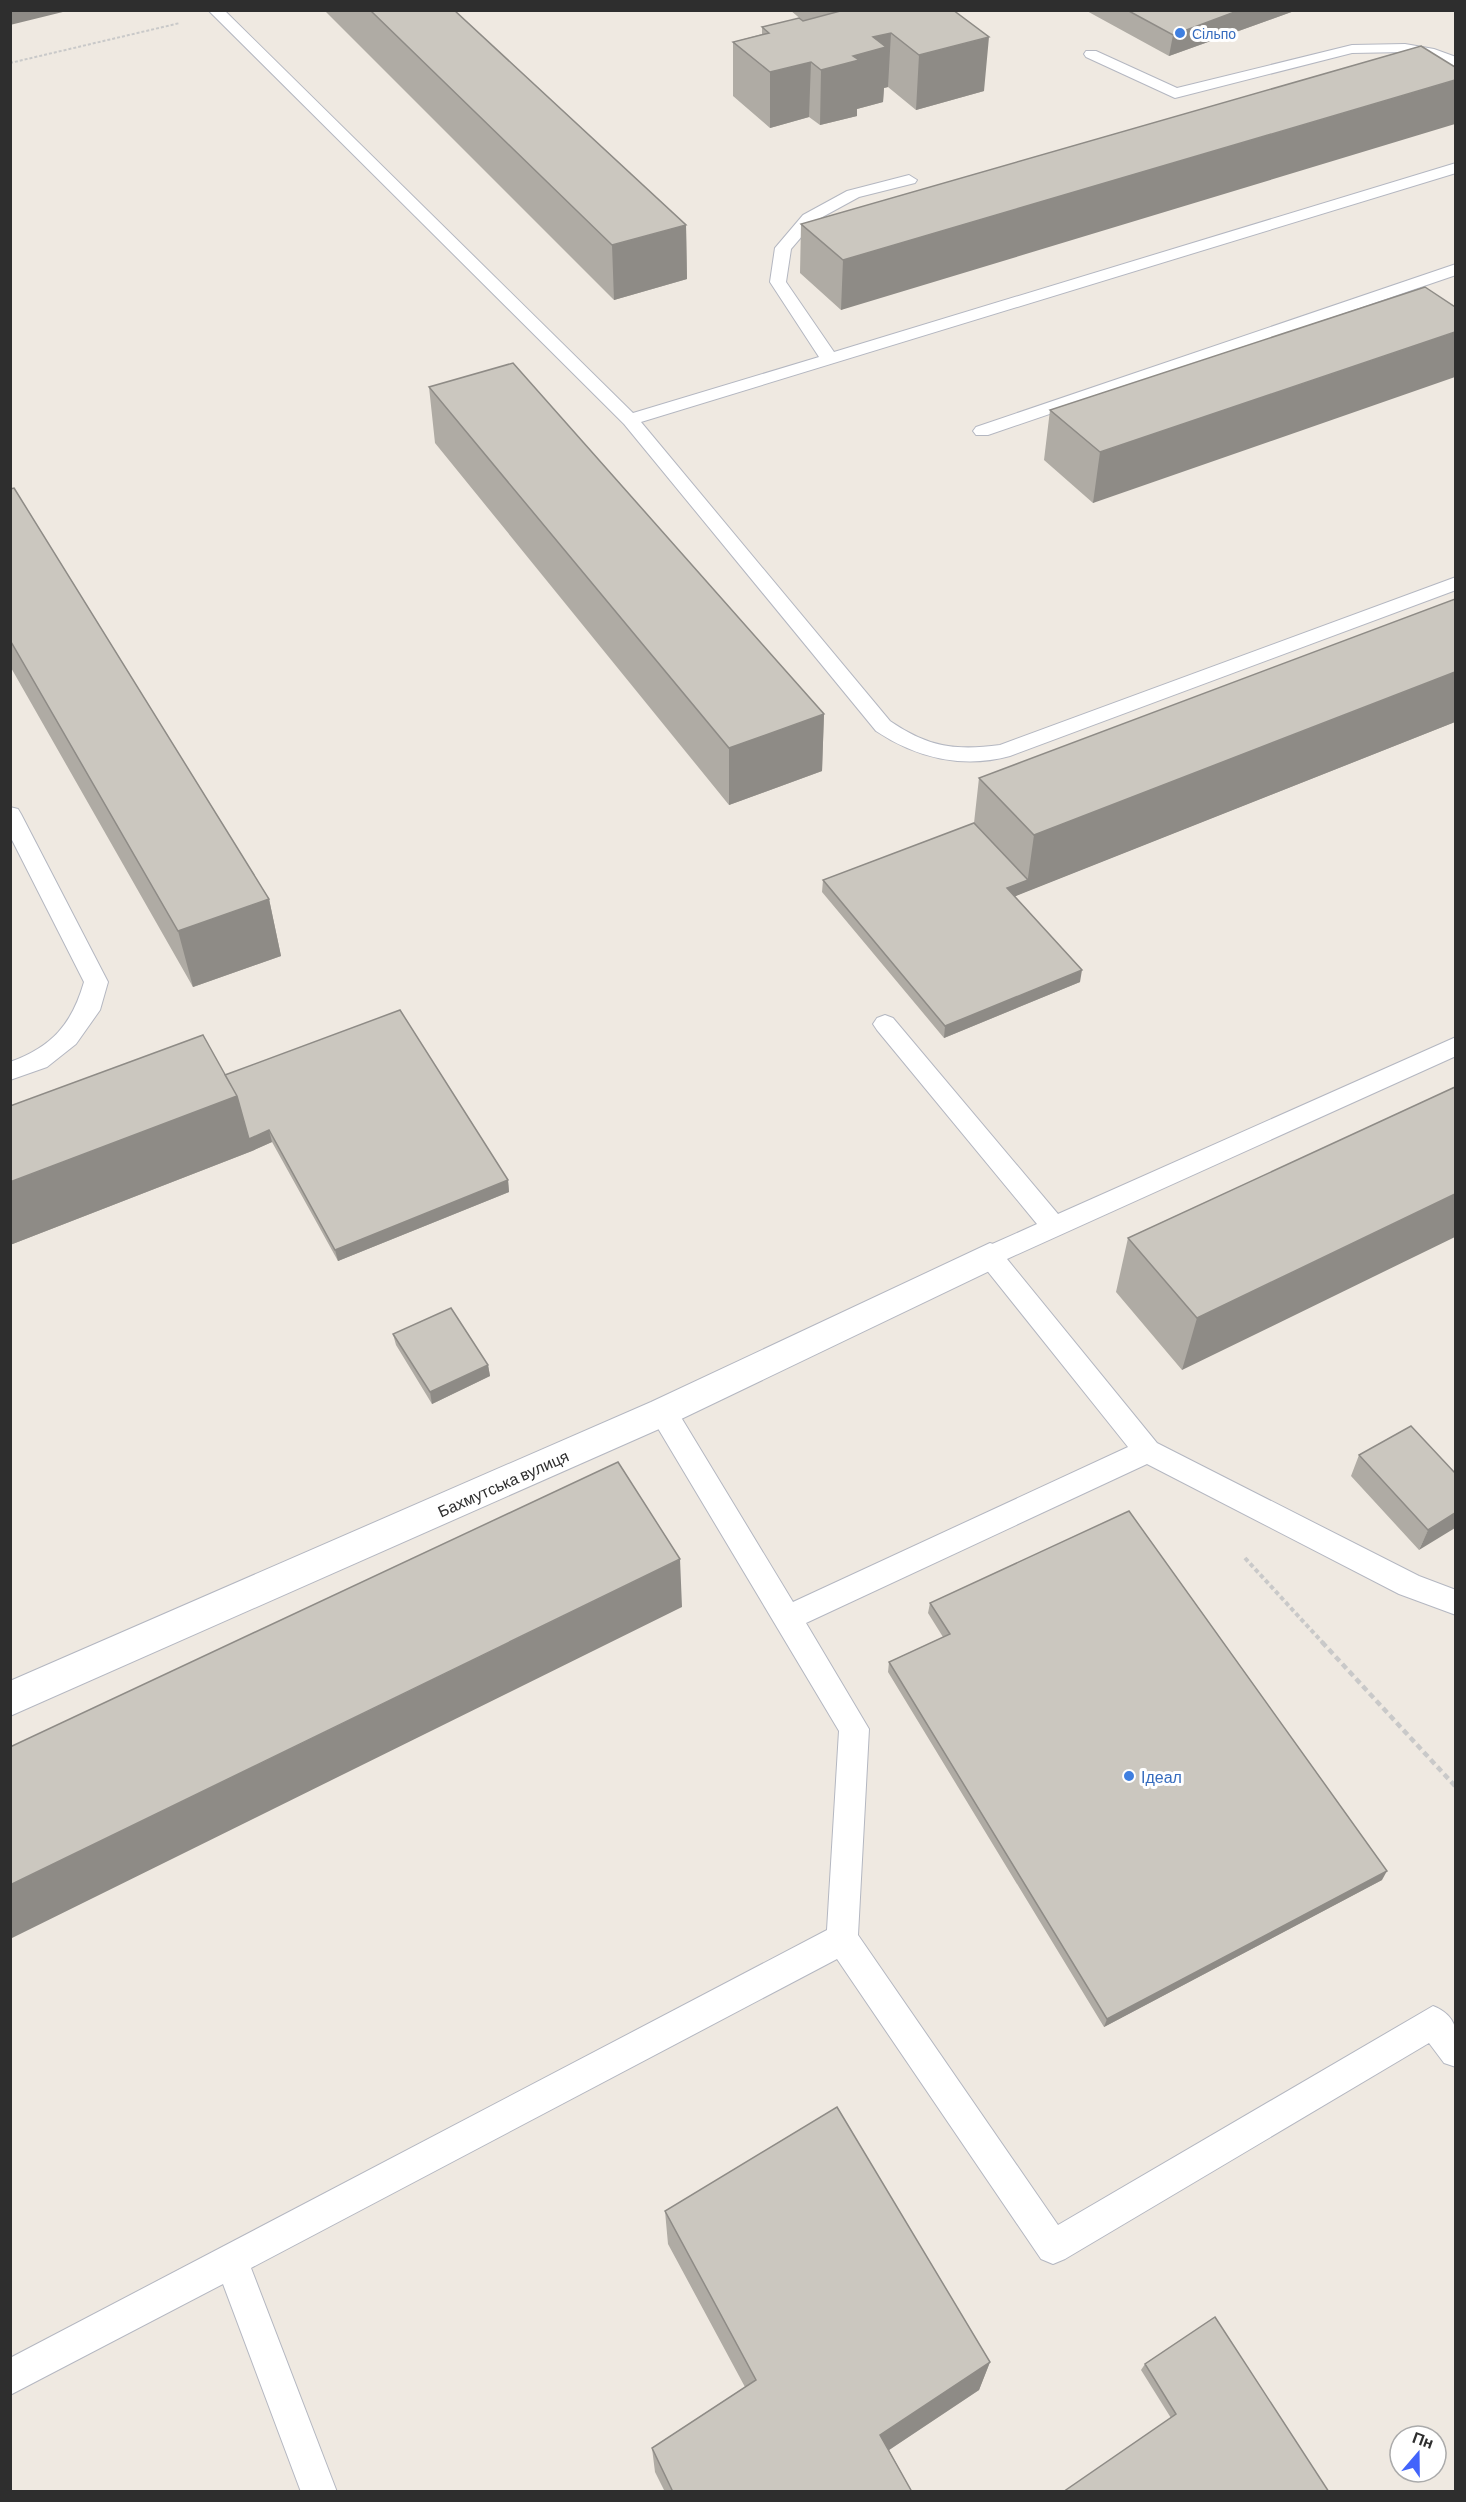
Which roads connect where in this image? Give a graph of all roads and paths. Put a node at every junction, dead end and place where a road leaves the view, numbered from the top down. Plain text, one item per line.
1 (217, 12) edge
2 (1091, 54) dead end
3 (10, 63) edge
4 (1455, 63) edge
5 (1455, 168) edge
6 (909, 180) dead end
7 (1455, 269) edge
8 (829, 358) junction
9 (630, 420) junction
10 (982, 431) dead end
11 (1455, 583) edge
12 (10, 814) edge
13 (885, 1024) dead end
14 (1455, 1046) edge
15 (10, 1071) edge
16 (1054, 1227) junction
17 (990, 1256) junction
18 (663, 1412) junction
19 (1147, 1451) junction
20 (1242, 1554) dead end
21 (1455, 1603) edge
22 (788, 1618) junction
23 (10, 1699) edge
24 (1455, 1787) edge
25 (842, 1939) junction
26 (1455, 2051) edge
27 (231, 2260) junction
28 (10, 2377) edge
29 (319, 2492) edge

1 - 3 path
1 - 9 lane
2 - 4 lane
5 - 8 lane
6 - 8 lane
7 - 10 lane
8 - 9 lane
9 - 11 lane
12 - 15 lane
13 - 16 lane
14 - 16 lane
16 - 17 lane
17 - 18 street, Бахмутська вулиця
17 - 19 lane
18 - 22 lane
18 - 23 street, Бахмутська вулиця
19 - 21 lane
19 - 22 lane
20 - 24 path
22 - 25 lane
25 - 26 lane
25 - 27 lane
27 - 28 lane
27 - 29 lane

